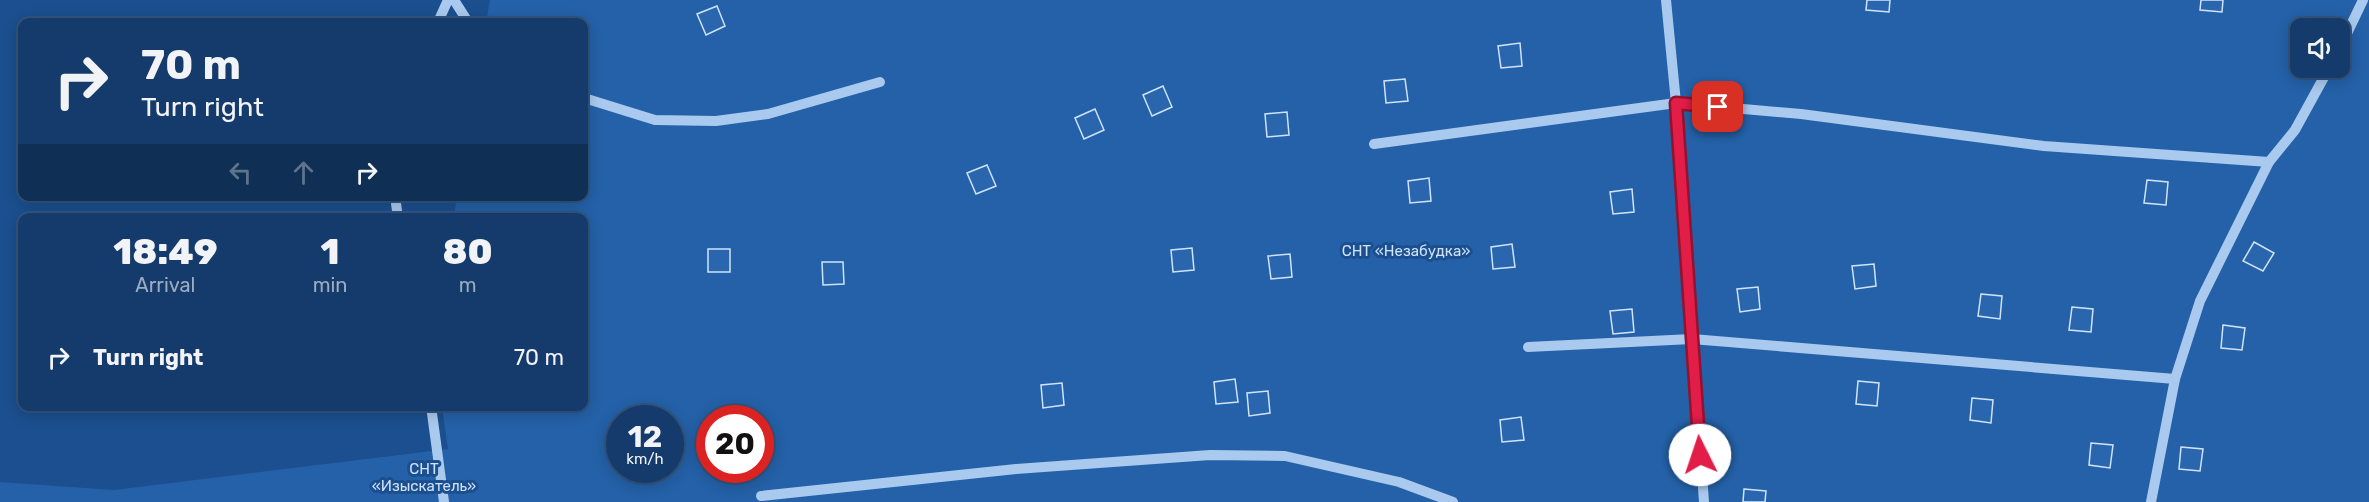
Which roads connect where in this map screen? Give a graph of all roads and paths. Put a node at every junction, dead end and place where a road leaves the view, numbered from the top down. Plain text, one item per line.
1 (448, 0) edge
2 (454, 0) edge
3 (1666, 0) edge
4 (2363, 0) edge
5 (440, 18) edge
6 (465, 18) edge
7 (2350, 27) edge
8 (2323, 78) edge
9 (880, 82) dead end
10 (588, 99) edge
11 (1676, 103) junction
12 (1374, 144) dead end
13 (2268, 162) junction
14 (1692, 339) junction
15 (1528, 347) dead end
16 (2175, 379) junction
17 (432, 411) edge
18 (761, 496) dead end
19 (444, 502) edge
20 (1453, 502) edge
21 (1704, 502) edge
22 (2151, 502) edge

1 - 5 lane
2 - 6 lane
3 - 11 lane
4 - 7 lane
8 - 13 lane
9 - 10 lane
11 - 12 lane
11 - 13 lane
11 - 14 lane
13 - 16 lane
14 - 15 lane
14 - 16 lane
14 - 21 lane
16 - 22 lane
17 - 19 lane
18 - 20 lane

